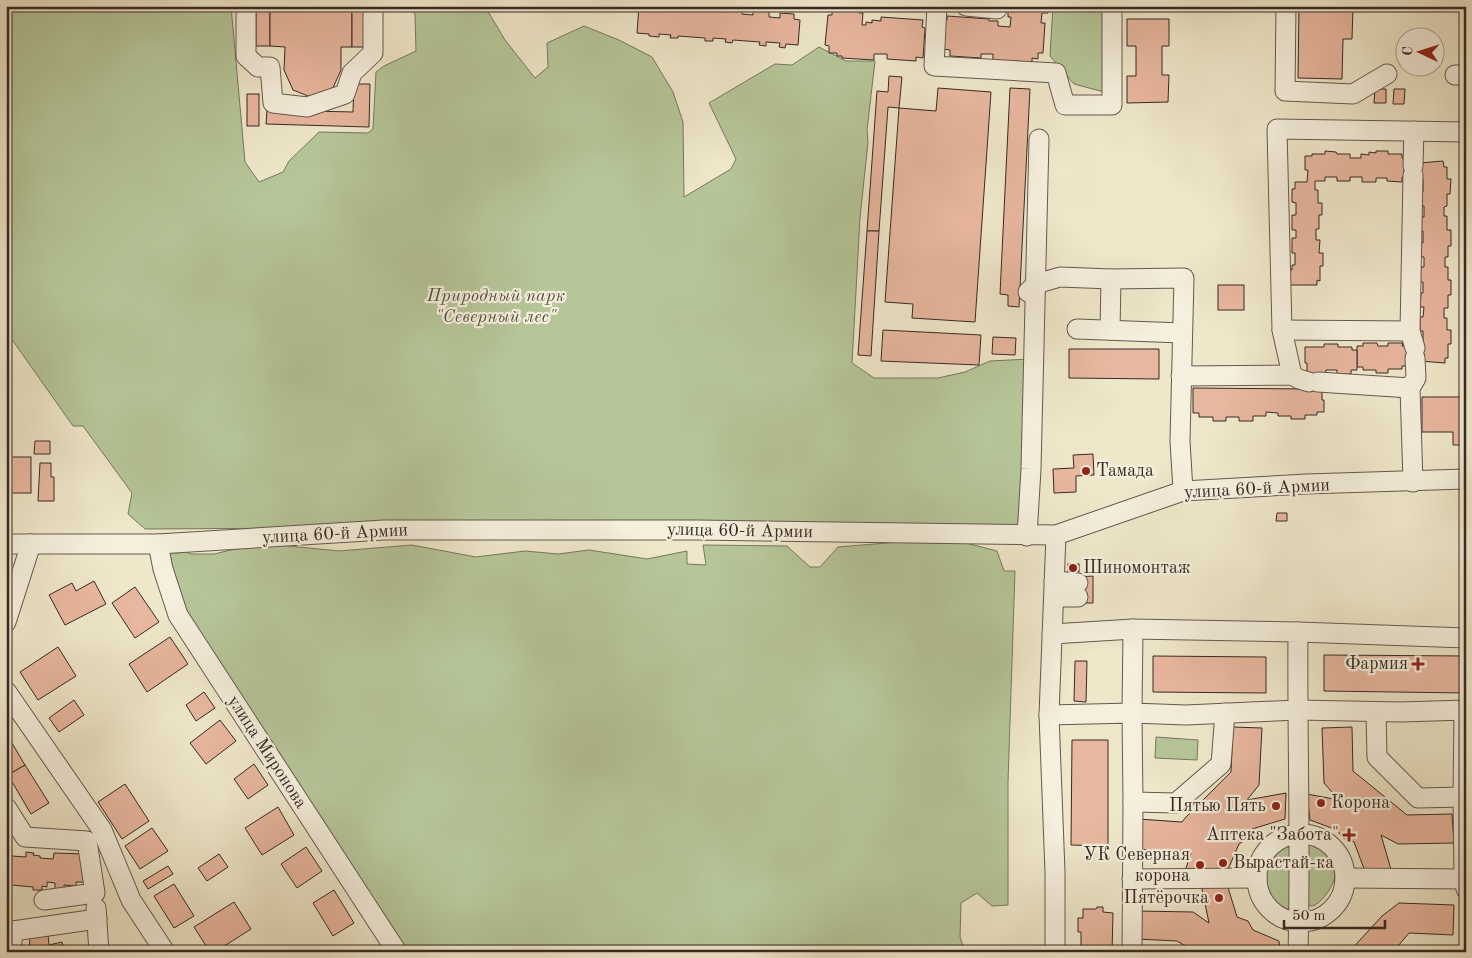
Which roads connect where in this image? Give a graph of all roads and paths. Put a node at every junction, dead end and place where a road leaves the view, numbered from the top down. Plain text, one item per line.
1 (246, 6) edge
2 (373, 6) edge
3 (937, 6) edge
4 (966, 6) edge
5 (997, 6) edge
6 (1112, 6) edge
7 (1286, 6) edge
8 (1387, 74) dead end
9 (1414, 131) junction
10 (1466, 132) edge
11 (1039, 139) dead end
12 (1111, 279) junction
13 (1031, 289) junction
14 (1076, 329) dead end
15 (1110, 330) junction
16 (1282, 330) junction
17 (1182, 333) junction
18 (1413, 346) junction
19 (1292, 375) junction
20 (1181, 376) junction
21 (1410, 388) junction
22 (1466, 479) edge
23 (1413, 482) junction
24 (1182, 491) junction
25 (1056, 535) junction
26 (1027, 536) junction
27 (6, 544) edge
28 (30, 544) junction
29 (158, 544) junction
30 (1054, 589) junction
31 (1078, 590) dead end
32 (6, 622) edge
33 (1133, 629) junction
34 (1298, 632) junction
35 (1052, 634) junction
36 (1466, 638) edge
37 (6, 691) edge
38 (1465, 709) edge
39 (1297, 710) junction
40 (1376, 712) junction
41 (1132, 713) junction
42 (1224, 713) junction
43 (1049, 715) junction
44 (1463, 797) junction
45 (1133, 802) junction
46 (6, 807) edge
47 (1300, 834) junction
48 (1257, 878) junction
49 (1345, 878) junction
50 (1132, 879) junction
51 (1465, 882) edge
52 (95, 894) junction
53 (44, 900) dead end
54 (97, 919) junction
55 (1299, 922) junction
56 (8, 952) edge
57 (99, 952) edge
58 (165, 952) edge
59 (396, 952) edge
60 (1055, 952) edge
61 (1132, 952) edge
62 (1298, 952) edge

1 - 2 street
3 - 6 street
4 - 5 street
7 - 8 street
9 - 10 street
9 - 16 street
9 - 18 street
11 - 13 street
12 - 13 street
12 - 15 street
12 - 17 street
13 - 26 street
14 - 15 street
15 - 17 street
16 - 18 street
16 - 19 street
17 - 20 street
18 - 21 street
19 - 20 street
19 - 21 street
20 - 24 street
21 - 23 street
22 - 23 street, улица 60-й Армии
23 - 24 street, улица 60-й Армии
24 - 25 street, улица 60-й Армии
25 - 26 street, улица 60-й Армии
25 - 30 street
26 - 29 street, улица 60-й Армии
27 - 28 street, улица 60-й Армии
28 - 29 street, улица 60-й Армии
28 - 32 street
29 - 59 street, улица Миронова
30 - 31 street
30 - 35 street
33 - 34 street
33 - 35 street
33 - 41 street
34 - 36 street
34 - 39 street
35 - 43 street
37 - 58 street
38 - 40 street
38 - 44 street
39 - 40 street
39 - 42 street
39 - 47 street
40 - 44 street
41 - 42 street
41 - 43 street
41 - 45 street
42 - 45 street
43 - 60 street
44 - 51 street
45 - 50 street
46 - 52 street
47 - 48 street
47 - 49 street
47 - 55 street
48 - 50 street
48 - 55 street
49 - 51 street
49 - 55 street
50 - 61 street
52 - 53 street
52 - 54 street
54 - 56 street
54 - 57 street
55 - 62 street

